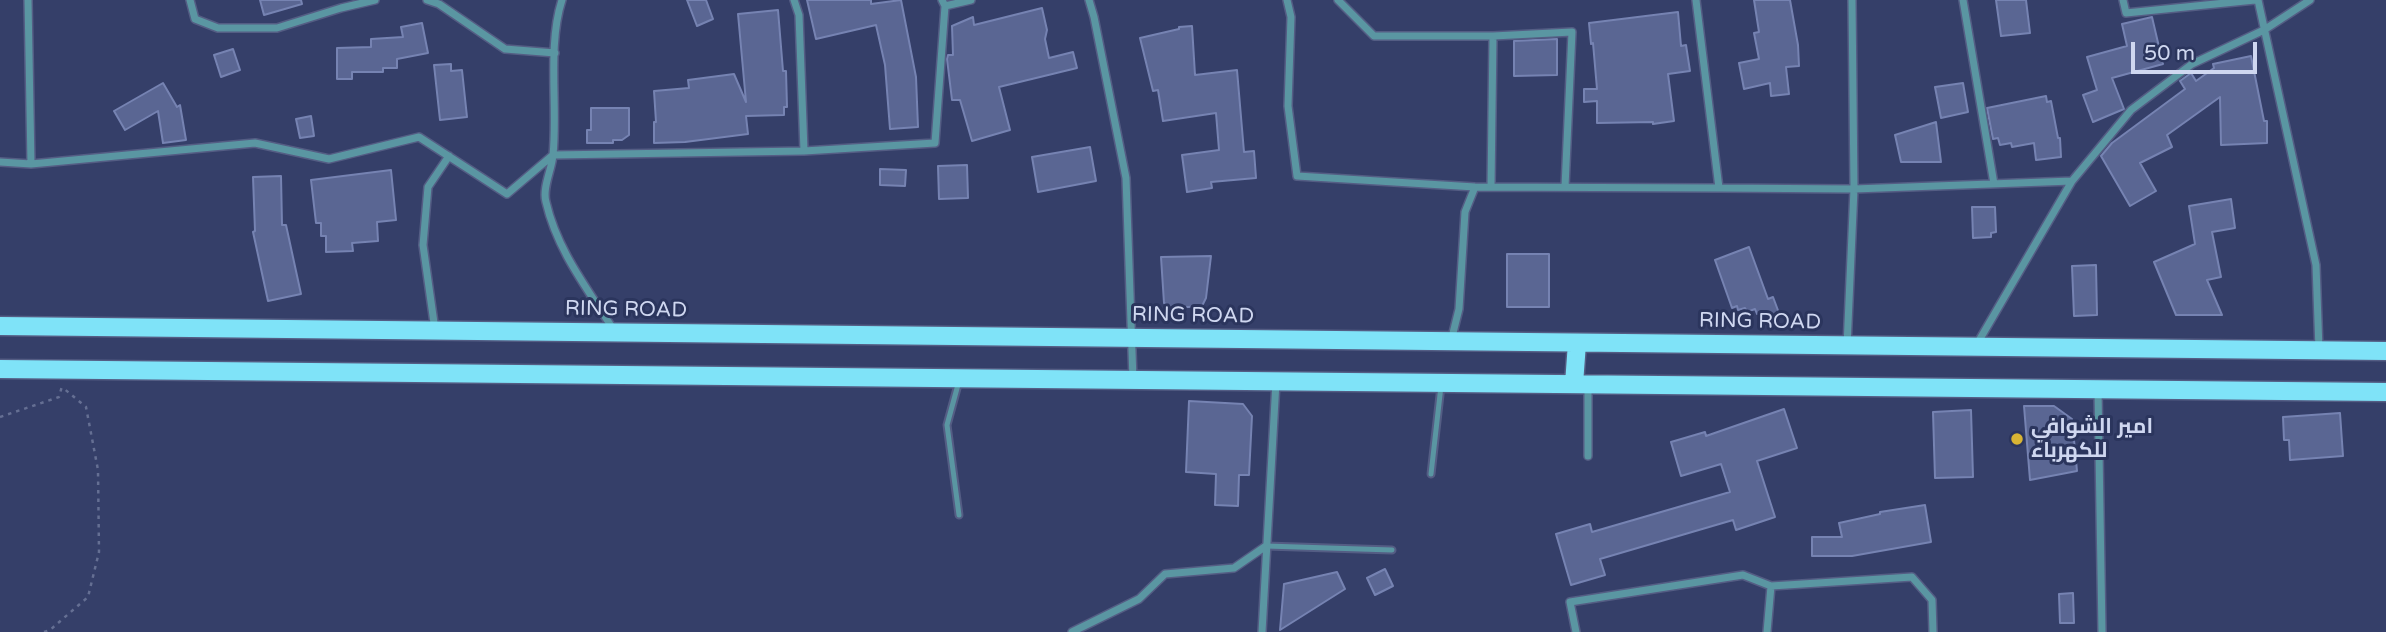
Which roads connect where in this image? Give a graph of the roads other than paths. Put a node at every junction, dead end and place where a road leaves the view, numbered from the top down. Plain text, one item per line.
1 (28, 0) edge
2 (190, 0) edge
3 (375, 0) edge
4 (427, 0) edge
5 (562, 0) edge
6 (794, 0) edge
7 (971, 0) edge
8 (1089, 0) edge
9 (1287, 0) edge
10 (1338, 0) edge
11 (1696, 0) edge
12 (1852, 0) edge
13 (1963, 0) edge
14 (2123, 0) edge
15 (2257, 0) edge
16 (2310, 0) edge
17 (944, 3) edge
18 (2264, 30) junction
19 (1493, 36) junction
20 (555, 53) junction
21 (804, 151) junction
22 (553, 155) junction
23 (449, 156) junction
24 (0, 162) edge
25 (31, 164) junction
26 (2071, 181) junction
27 (1994, 184) junction
28 (1475, 187) junction
29 (1490, 187) junction
30 (1566, 187) junction
31 (1719, 188) junction
32 (1854, 190) junction
33 (0, 326) edge
34 (435, 331) junction
35 (615, 332) junction
36 (1133, 338) junction
37 (1451, 341) junction
38 (1577, 343) junction
39 (1847, 346) junction
40 (1975, 347) junction
41 (2319, 351) junction
42 (2386, 351) edge
43 (0, 369) edge
44 (960, 378) junction
45 (1133, 380) junction
46 (1276, 381) junction
47 (1441, 383) junction
48 (1581, 384) junction
49 (2098, 389) junction
50 (2386, 392) edge
51 (1587, 456) dead end
52 (1431, 474) dead end
53 (959, 515) dead end
54 (1266, 546) junction
55 (1392, 550) dead end
56 (1771, 586) junction
57 (1077, 631) edge
58 (1262, 632) edge
59 (1576, 632) edge
60 (1767, 632) edge
61 (1933, 632) edge
62 (2102, 632) edge

1 - 25 street
2 - 3 street
4 - 20 street
5 - 20 street
6 - 21 street
7 - 17 street
8 - 36 street
9 - 28 street
10 - 19 street
11 - 31 street
12 - 32 street
13 - 27 street
14 - 15 street
15 - 18 street
16 - 18 street
17 - 21 street
18 - 26 street
18 - 41 street
19 - 29 street
19 - 30 street
20 - 22 street
21 - 22 street
22 - 23 street
22 - 35 street
23 - 25 street
23 - 34 street
24 - 25 street
26 - 27 street
26 - 40 street
27 - 32 street
28 - 29 street
28 - 37 street
29 - 30 street
30 - 31 street
31 - 32 street
32 - 39 street
33 - 34 main road, RING ROAD
34 - 35 main road, RING ROAD
35 - 36 main road, RING ROAD
36 - 37 main road, RING ROAD
36 - 45 street
37 - 38 main road, RING ROAD
38 - 39 main road, RING ROAD
38 - 48 main road
39 - 40 main road, RING ROAD
40 - 41 main road, RING ROAD
41 - 42 main road, RING ROAD
43 - 44 main road
44 - 45 main road
44 - 53 lane
45 - 46 main road
46 - 47 main road
46 - 54 street
47 - 48 main road
47 - 52 lane
48 - 49 main road
48 - 51 street
49 - 50 main road
49 - 62 street
54 - 55 lane
54 - 57 street
54 - 58 street
56 - 59 street
56 - 60 street
56 - 61 street

